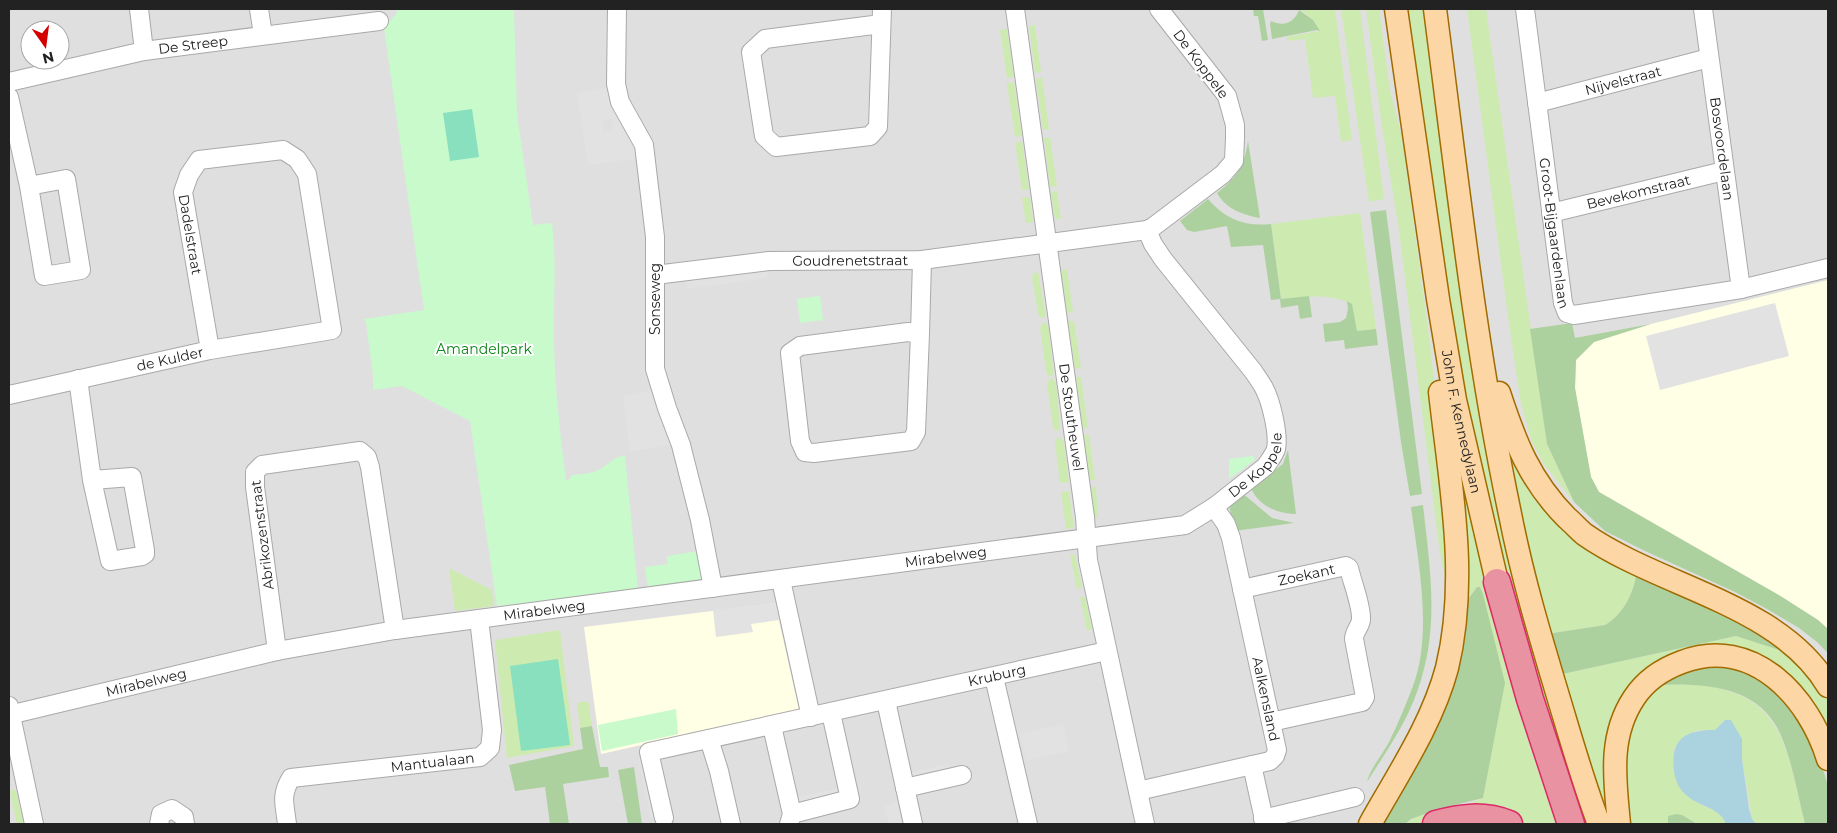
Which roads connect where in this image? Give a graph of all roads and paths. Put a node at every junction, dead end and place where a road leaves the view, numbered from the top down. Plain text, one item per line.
1 (139, 9) edge
2 (259, 9) edge
3 (617, 9) edge
4 (1016, 9) edge
5 (1159, 9) edge
6 (1396, 9) edge
7 (1434, 9) edge
8 (1525, 9) edge
9 (1703, 9) edge
10 (882, 17) edge
11 (379, 21) dead end
12 (263, 35) junction
13 (144, 51) junction
14 (1709, 58) junction
15 (9, 82) edge
16 (9, 97) edge
17 (1537, 103) junction
18 (1724, 171) junction
19 (29, 186) junction
20 (1552, 214) junction
21 (1147, 230) junction
22 (1047, 244) junction
23 (922, 260) junction
24 (1828, 268) edge
25 (655, 275) junction
26 (1469, 276) junction
27 (1740, 289) junction
28 (1438, 299) junction
29 (332, 330) joint
30 (920, 334) junction
31 (210, 350) junction
32 (78, 380) junction
33 (9, 395) edge
34 (92, 480) junction
35 (1214, 507) junction
36 (1087, 539) junction
37 (781, 580) junction
38 (1497, 582) joint
39 (713, 588) junction
40 (1242, 589) junction
41 (479, 619) junction
42 (395, 630) junction
43 (277, 651) junction
44 (1107, 651) junction
45 (994, 677) junction
46 (1828, 686) edge
47 (886, 701) junction
48 (9, 712) edge
49 (831, 712) junction
50 (811, 717) junction
51 (1271, 722) junction
52 (772, 726) junction
53 (709, 739) junction
54 (1828, 759) edge
55 (1252, 765) junction
56 (962, 775) dead end
57 (905, 788) junction
58 (1138, 791) junction
59 (1356, 797) dead end
60 (664, 818) dead end
61 (791, 819) edge
62 (1264, 821) edge
63 (34, 824) edge
64 (159, 824) edge
65 (185, 824) edge
66 (287, 824) edge
67 (731, 824) edge
68 (913, 824) edge
69 (1028, 824) edge
70 (1145, 824) edge
71 (1370, 824) edge
72 (1436, 824) edge
73 (1509, 824) edge
74 (1571, 824) edge
75 (1598, 824) edge
76 (1620, 824) edge

1 - 13 street
2 - 12 street
3 - 25 street, Sonseweg
4 - 22 street, De Stoutheuvel
5 - 21 street, De Koppele
6 - 28 main road, John F. Kennedylaan
7 - 26 main road, John F. Kennedylaan
8 - 17 street, Groot-Bijgaardenlaan
9 - 14 street, Bosvoordelaan
10 - 10 street
11 - 12 street, De Streep
12 - 13 street, De Streep
13 - 15 street, De Streep
14 - 17 street, Nijvelstraat
14 - 18 street, Bosvoordelaan
16 - 19 street
17 - 20 street, Groot-Bijgaardenlaan
18 - 20 street, Bevekomstraat
18 - 27 street, Bosvoordelaan
19 - 19 street
20 - 27 street, Groot-Bijgaardenlaan
21 - 22 street, De Koppele
21 - 35 street, De Koppele
22 - 23 street, Goudrenetstraat
22 - 36 street, De Stoutheuvel
23 - 25 street, Goudrenetstraat
23 - 30 street
24 - 27 street
25 - 39 street, Sonseweg
26 - 46 main road
26 - 75 main road, John F. Kennedylaan
28 - 38 main road, John F. Kennedylaan
28 - 71 main road
29 - 31 street, de Kulder
29 - 31 street, Dadelstraat
30 - 30 street
31 - 32 street, de Kulder
32 - 33 street, de Kulder
32 - 34 street
34 - 34 street
35 - 36 street, De Koppele
35 - 40 street, Aalkensland
36 - 37 street, Mirabelweg
36 - 44 street, De Stoutheuvel
37 - 39 street, Mirabelweg
37 - 50 street
38 - 74 highway, John F. Kennedylaan
39 - 41 street, Mirabelweg
40 - 51 street, Aalkensland
40 - 51 street, Zoekant
41 - 42 street, Mirabelweg
41 - 66 street, Mantualaan
42 - 43 street, Mirabelweg
42 - 43 street, Abrikozenstraat
43 - 48 street, Mirabelweg
44 - 45 street, Kruburg
44 - 58 street, De Stoutheuvel
45 - 47 street, Kruburg
45 - 69 street
47 - 49 street, Kruburg
47 - 57 street
48 - 63 street
49 - 50 street, Kruburg
49 - 61 street
50 - 52 street, Kruburg
51 - 55 street, Aalkensland
52 - 53 street, Kruburg
52 - 61 street
53 - 60 street, Kruburg
53 - 67 street
54 - 76 main road
55 - 58 street, Aalkensland
55 - 62 street
56 - 57 street
57 - 68 street
58 - 70 street, De Stoutheuvel
59 - 62 street
64 - 65 street
72 - 73 highway

